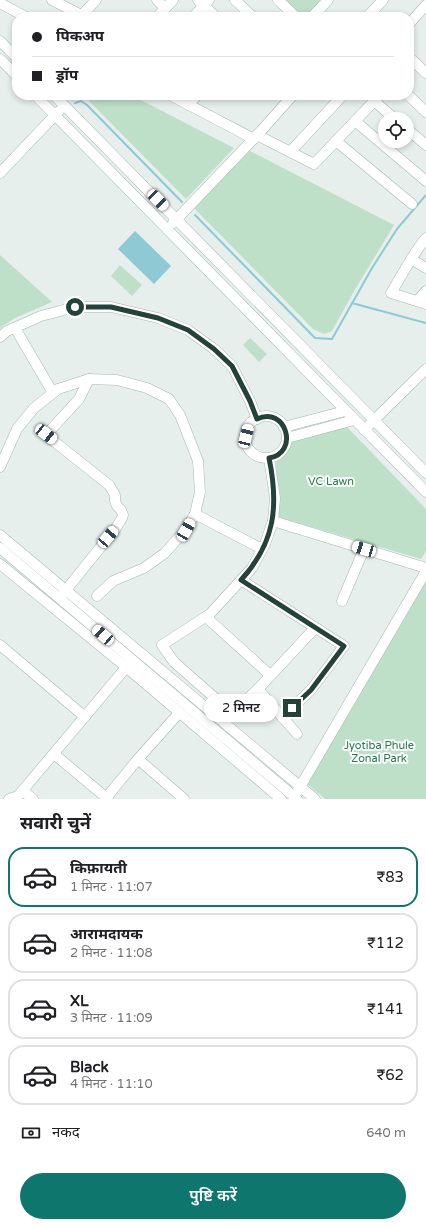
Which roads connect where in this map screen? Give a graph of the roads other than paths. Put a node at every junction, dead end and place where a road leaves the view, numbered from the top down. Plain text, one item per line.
1 (96, 0) edge
2 (156, 0) edge
3 (173, 0) edge
4 (278, 0) edge
5 (328, 0) edge
6 (383, 0) edge
7 (56, 1) edge
8 (203, 2) edge
9 (240, 2) edge
10 (6, 3) edge
11 (426, 5) edge
12 (165, 8) junction
13 (19, 12) edge
14 (75, 12) edge
15 (86, 12) edge
16 (161, 12) edge
17 (196, 12) edge
18 (212, 12) edge
19 (249, 12) edge
20 (291, 12) edge
21 (317, 12) edge
22 (372, 12) edge
23 (414, 18) edge
24 (0, 41) edge
25 (12, 53) edge
26 (0, 59) edge
27 (414, 62) edge
28 (12, 71) edge
29 (426, 72) edge
30 (40, 100) edge
31 (59, 100) edge
32 (180, 100) edge
33 (192, 100) edge
34 (288, 100) edge
35 (338, 100) edge
36 (375, 100) edge
37 (379, 100) edge
38 (413, 100) edge
39 (188, 104) junction
40 (64, 105) junction
41 (389, 112) edge
42 (426, 112) edge
43 (55, 115) junction
44 (355, 121) junction
45 (414, 135) edge
46 (255, 137) junction
47 (336, 141) junction
48 (426, 145) edge
49 (290, 152) junction
50 (0, 174) edge
51 (426, 181) edge
52 (412, 204) dead end
53 (176, 219) junction
54 (167, 229) junction
55 (426, 239) edge
56 (411, 259) junction
57 (426, 268) edge
58 (426, 291) edge
59 (421, 303) edge
60 (15, 328) junction
61 (0, 337) edge
62 (426, 369) edge
63 (89, 380) junction
64 (53, 393) junction
65 (345, 410) junction
66 (257, 419) junction
67 (354, 420) junction
68 (375, 420) junction
69 (284, 427) junction
70 (364, 430) junction
71 (287, 438) junction
72 (269, 458) junction
73 (0, 467) edge
74 (426, 473) edge
75 (426, 492) edge
76 (195, 514) junction
77 (273, 521) junction
78 (0, 535) edge
79 (0, 548) edge
80 (262, 549) junction
81 (364, 549) junction
82 (0, 564) edge
83 (426, 568) edge
84 (426, 571) edge
85 (241, 580) junction
86 (63, 594) junction
87 (97, 596) dead end
88 (342, 601) dead end
89 (206, 617) junction
90 (315, 628) junction
91 (0, 645) edge
92 (140, 652) junction
93 (129, 664) junction
94 (270, 675) junction
95 (258, 689) junction
96 (179, 713) junction
97 (85, 717) junction
98 (282, 717) junction
99 (297, 734) dead end
100 (54, 754) junction
101 (138, 759) junction
102 (300, 786) junction
103 (23, 790) junction
104 (107, 798) edge
105 (294, 798) edge
106 (8, 799) edge
107 (33, 799) edge
108 (184, 799) edge
109 (281, 799) edge
110 (315, 799) edge

1 - 15 street
2 - 12 street
3 - 12 street
4 - 20 street
5 - 21 street
6 - 22 street
7 - 14 street
8 - 17 street
8 - 18 street
9 - 19 street
10 - 13 street
11 - 23 street
12 - 16 street
24 - 25 street
26 - 28 street
27 - 29 street
30 - 43 street
31 - 40 street
32 - 39 street
33 - 39 street
34 - 46 street
35 - 49 street
36 - 44 street
37 - 41 street
38 - 42 street
39 - 46 street
40 - 43 street
40 - 53 street
43 - 50 street
43 - 54 street
44 - 47 street
44 - 51 street
45 - 48 street
46 - 49 street
46 - 53 street
47 - 49 street
47 - 52 street
53 - 54 street
53 - 68 street
54 - 65 street
55 - 56 street
56 - 57 street
56 - 59 street
58 - 59 street
60 - 61 street
60 - 64 street
60 - 66 street
62 - 68 street
63 - 64 street
63 - 76 street
63 - 86 street
64 - 73 street
65 - 67 street
65 - 69 street
66 - 69 street
66 - 72 street
67 - 70 street
67 - 71 street
68 - 70 street
68 - 74 street
69 - 71 street
70 - 75 street
71 - 72 street
72 - 77 street
76 - 80 street
76 - 87 street
77 - 80 street
77 - 81 street
78 - 86 street
79 - 86 street
80 - 85 street
81 - 83 street
81 - 88 street
82 - 93 street
84 - 102 street
85 - 89 street
85 - 90 street
86 - 92 street
86 - 93 street
89 - 94 street
89 - 95 street
90 - 94 street
90 - 98 street
91 - 97 street
92 - 93 street
92 - 102 street
93 - 96 street
93 - 97 street
93 - 105 street
94 - 95 street
95 - 98 street
96 - 101 street
96 - 109 street
97 - 100 street
98 - 99 street
100 - 103 street
100 - 104 street
101 - 104 street
101 - 108 street
102 - 105 street
102 - 110 street
103 - 106 street
103 - 107 street

